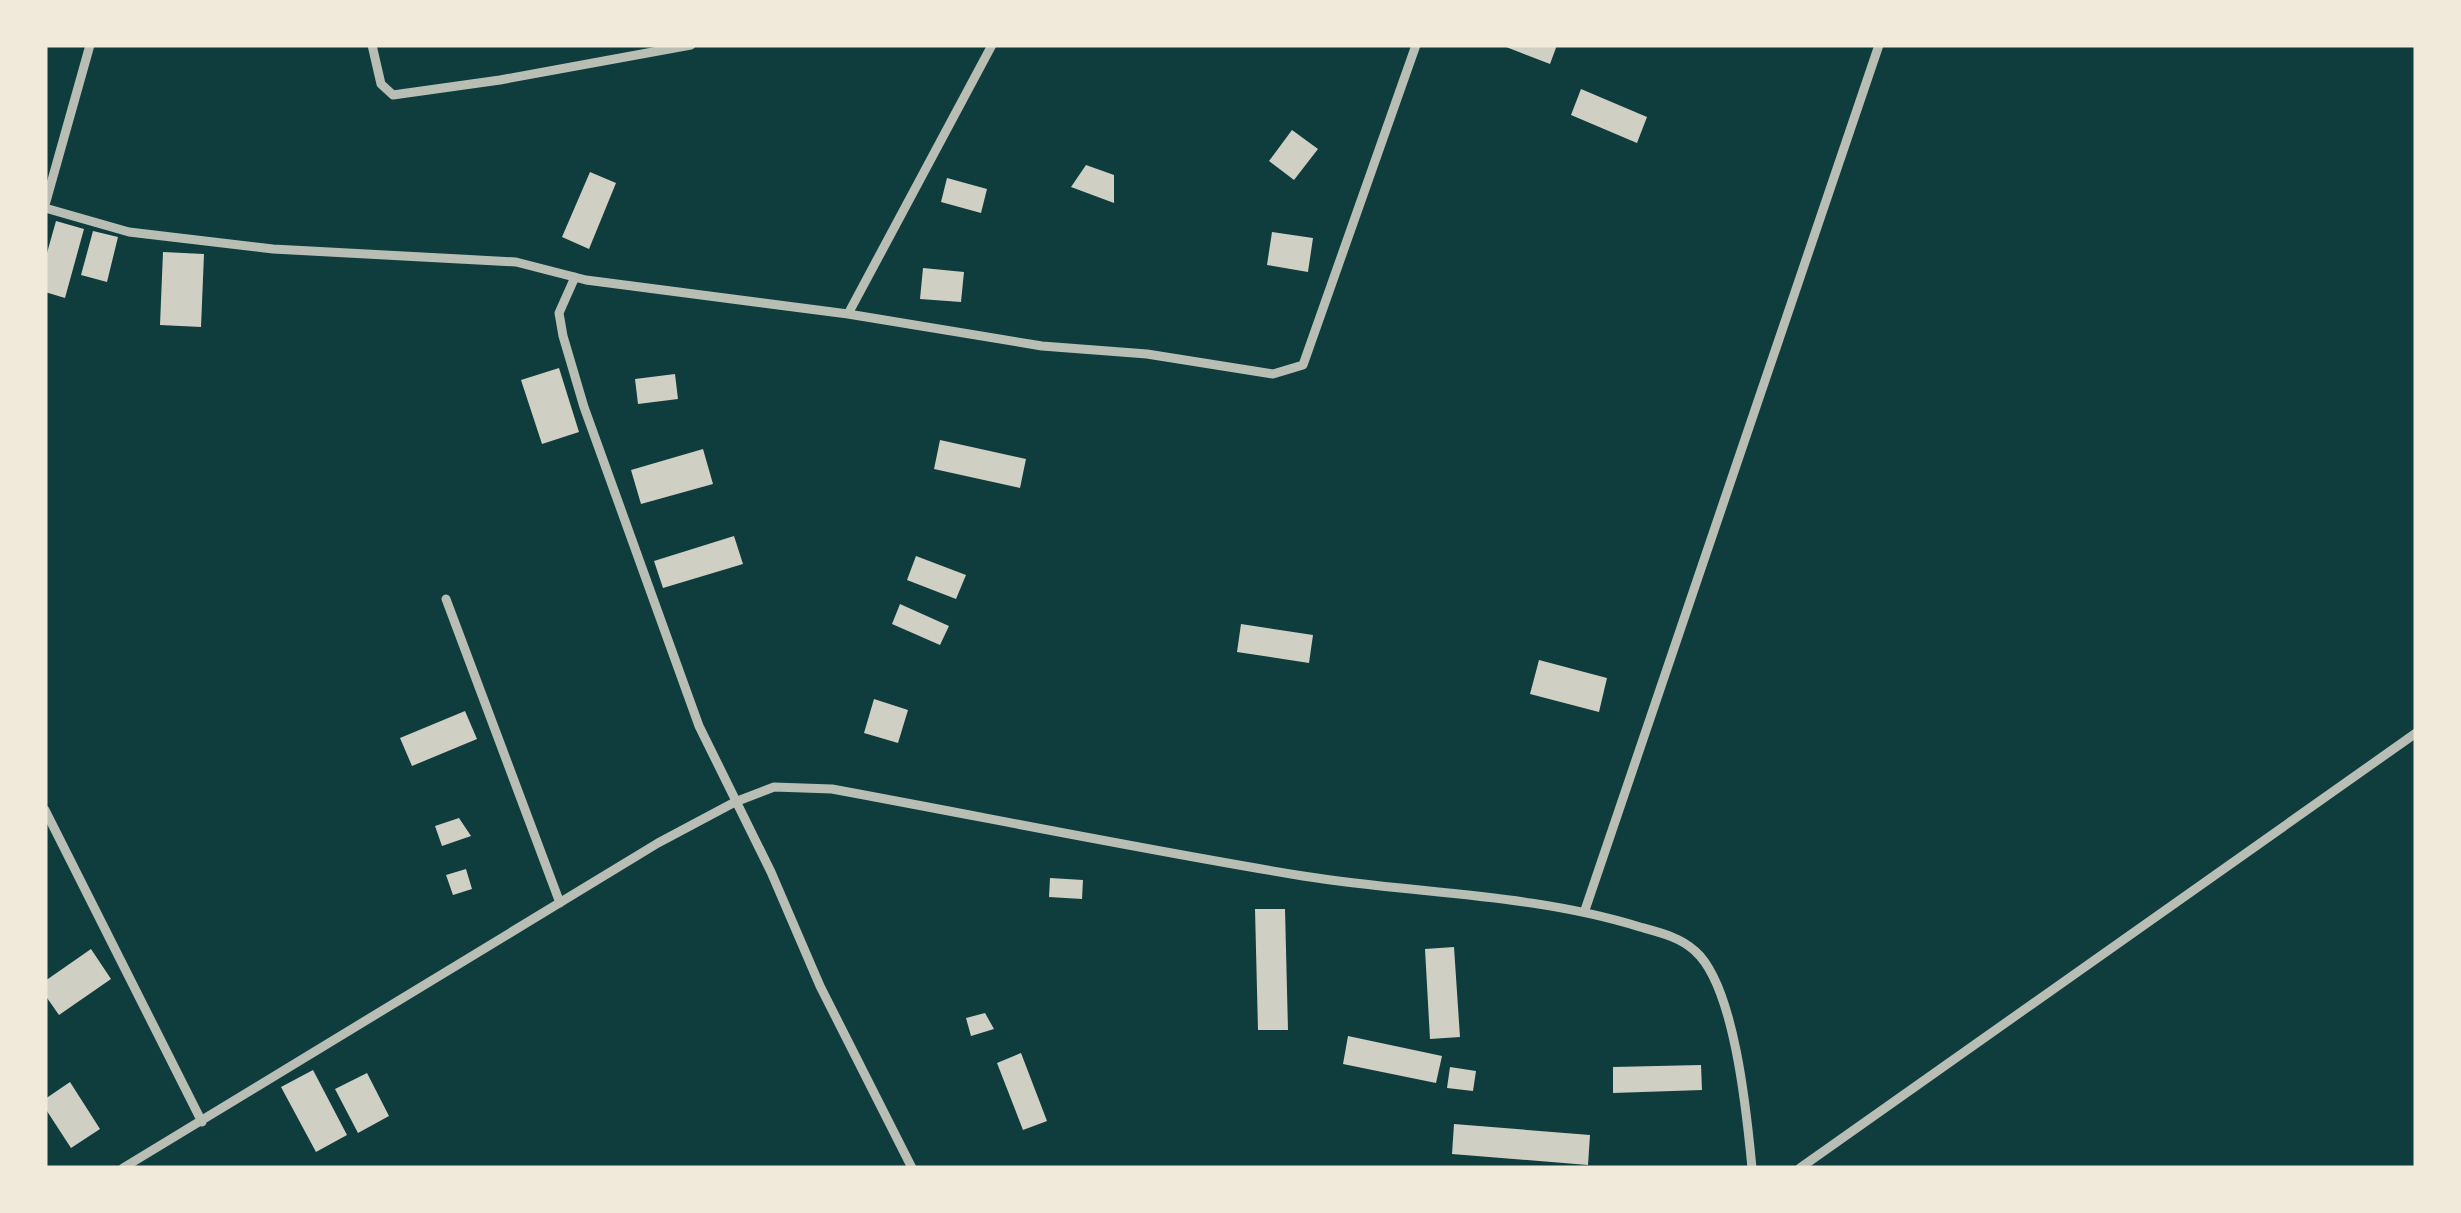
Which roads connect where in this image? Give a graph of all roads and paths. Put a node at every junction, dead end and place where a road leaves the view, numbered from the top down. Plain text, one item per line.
1 (90, 45) edge
2 (372, 45) edge
3 (691, 45) edge
4 (992, 45) edge
5 (1416, 45) edge
6 (1879, 45) edge
7 (45, 206) edge
8 (575, 277) junction
9 (848, 314) junction
10 (446, 600) dead end
11 (2416, 733) edge
12 (735, 802) junction
13 (45, 810) edge
14 (560, 903) junction
15 (1585, 910) junction
16 (202, 1122) junction
17 (146, 1154) junction
18 (123, 1168) edge
19 (154, 1168) edge
20 (912, 1168) edge
21 (1752, 1168) edge
22 (1800, 1168) edge

1 - 7 street
2 - 3 street
4 - 9 street
5 - 9 street
6 - 15 street
7 - 8 street
8 - 9 street
8 - 12 street
10 - 14 street
11 - 22 street
12 - 14 street
12 - 15 street
12 - 20 street
13 - 16 street
14 - 16 street
15 - 21 street
16 - 17 street
17 - 18 street
17 - 19 street

